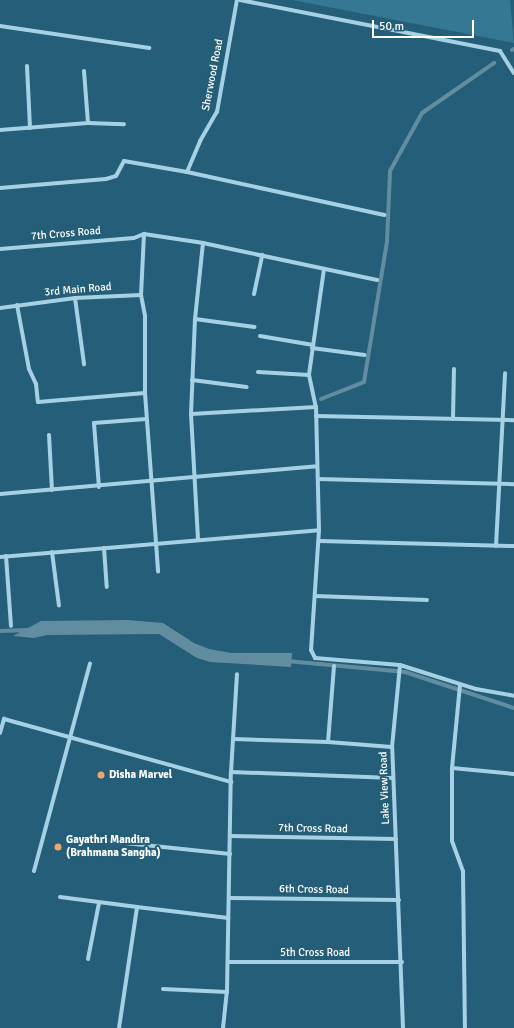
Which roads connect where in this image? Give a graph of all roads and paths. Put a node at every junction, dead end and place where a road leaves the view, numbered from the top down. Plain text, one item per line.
1 (239, 0) edge
2 (0, 26) edge
3 (148, 48) dead end
4 (27, 66) dead end
5 (84, 71) dead end
6 (514, 73) edge
7 (88, 123) junction
8 (124, 124) dead end
9 (30, 128) junction
10 (0, 130) edge
11 (187, 172) junction
12 (0, 188) edge
13 (384, 215) dead end
14 (144, 234) junction
15 (203, 243) junction
16 (0, 249) edge
17 (262, 255) junction
18 (324, 269) junction
19 (377, 280) dead end
20 (254, 294) dead end
21 (141, 295) junction
22 (75, 298) junction
23 (17, 305) junction
24 (0, 308) edge
25 (195, 319) junction
26 (254, 327) dead end
27 (260, 336) dead end
28 (313, 346) junction
29 (365, 355) dead end
30 (84, 364) dead end
31 (454, 369) dead end
32 (258, 372) dead end
33 (505, 372) dead end
34 (309, 375) junction
35 (192, 380) junction
36 (247, 387) dead end
37 (144, 393) junction
38 (316, 407) junction
39 (191, 414) junction
40 (316, 416) junction
41 (146, 419) junction
42 (453, 419) junction
43 (503, 420) junction
44 (514, 420) edge
45 (49, 435) dead end
46 (317, 466) junction
47 (195, 476) junction
48 (318, 479) junction
49 (151, 480) junction
50 (500, 484) junction
51 (514, 484) edge
52 (99, 487) junction
53 (52, 490) junction
54 (0, 494) edge
55 (319, 530) junction
56 (198, 539) junction
57 (319, 541) junction
58 (155, 544) junction
59 (496, 546) junction
60 (514, 546) edge
61 (104, 548) junction
62 (52, 552) junction
63 (6, 556) junction
64 (0, 557) edge
65 (158, 572) dead end
66 (107, 587) dead end
67 (315, 596) junction
68 (427, 600) dead end
69 (59, 606) dead end
70 (11, 626) dead end
71 (90, 663) dead end
72 (400, 665) junction
73 (334, 666) dead end
74 (237, 674) dead end
75 (460, 684) junction
76 (514, 696) edge
77 (0, 733) edge
78 (72, 736) junction
79 (234, 739) junction
80 (328, 742) junction
81 (392, 747) junction
82 (452, 768) junction
83 (231, 772) junction
84 (514, 774) edge
85 (393, 778) junction
86 (231, 782) junction
87 (231, 836) junction
88 (77, 838) dead end
89 (396, 839) junction
90 (230, 854) junction
91 (34, 871) dead end
92 (60, 897) dead end
93 (229, 898) junction
94 (399, 900) junction
95 (99, 903) junction
96 (136, 907) junction
97 (228, 918) junction
98 (88, 959) dead end
99 (228, 962) junction
100 (402, 962) junction
101 (163, 989) dead end
102 (227, 992) junction
103 (119, 1028) edge
104 (223, 1028) edge
105 (404, 1028) edge
106 (465, 1028) edge

1 - 6 street
1 - 11 street, Sherwood Road
2 - 3 street
4 - 9 street
5 - 7 street
7 - 8 street
7 - 9 street
9 - 10 street
11 - 12 street
11 - 13 street
14 - 15 street
14 - 16 street, 7th Cross Road
14 - 21 street
15 - 17 street
15 - 25 street
17 - 18 street
17 - 20 street
18 - 19 street
18 - 28 street
21 - 22 street, 3rd Main Road
21 - 37 street
22 - 23 street, 3rd Main Road
22 - 30 street
23 - 24 street, 3rd Main Road
23 - 37 street
25 - 26 street
25 - 35 street
27 - 28 street
28 - 29 street
28 - 34 street
31 - 42 street
32 - 34 street
33 - 43 street
34 - 38 street
35 - 36 street
35 - 39 street
37 - 41 street
38 - 39 street
38 - 40 street
39 - 47 street
40 - 42 street
40 - 46 street
41 - 49 street
41 - 52 street
42 - 43 street
43 - 44 street
43 - 50 street
45 - 53 street
46 - 47 street
46 - 48 street
47 - 49 street
47 - 56 street
48 - 50 street
48 - 55 street
49 - 52 street
49 - 58 street
50 - 51 street
50 - 59 street
52 - 53 street
53 - 54 street
55 - 56 street
55 - 57 street
56 - 58 street
57 - 59 street
57 - 67 street
58 - 61 street
58 - 65 street
59 - 60 street
61 - 62 street
61 - 66 street
62 - 63 street
62 - 69 street
63 - 64 street
63 - 70 street
67 - 68 street
67 - 72 street
71 - 78 street
72 - 75 street
72 - 81 street, Lake View Road
73 - 80 street
74 - 79 street
75 - 76 street
75 - 82 street
77 - 78 street
78 - 86 street
78 - 91 street
79 - 80 street
79 - 83 street
80 - 81 street
81 - 85 street, Lake View Road
82 - 84 street
82 - 106 street
83 - 85 street
83 - 86 street
85 - 89 street, Lake View Road
86 - 87 street
87 - 89 street, 7th Cross Road
87 - 90 street
88 - 90 street
89 - 94 street, Lake View Road
90 - 93 street
92 - 95 street
93 - 94 street, 6th Cross Road
93 - 97 street
94 - 100 street, Lake View Road
95 - 96 street
95 - 98 street
96 - 97 street
96 - 103 street
97 - 99 street
99 - 100 street, 5th Cross Road
99 - 102 street
100 - 105 street, Lake View Road
101 - 102 street
102 - 104 street

